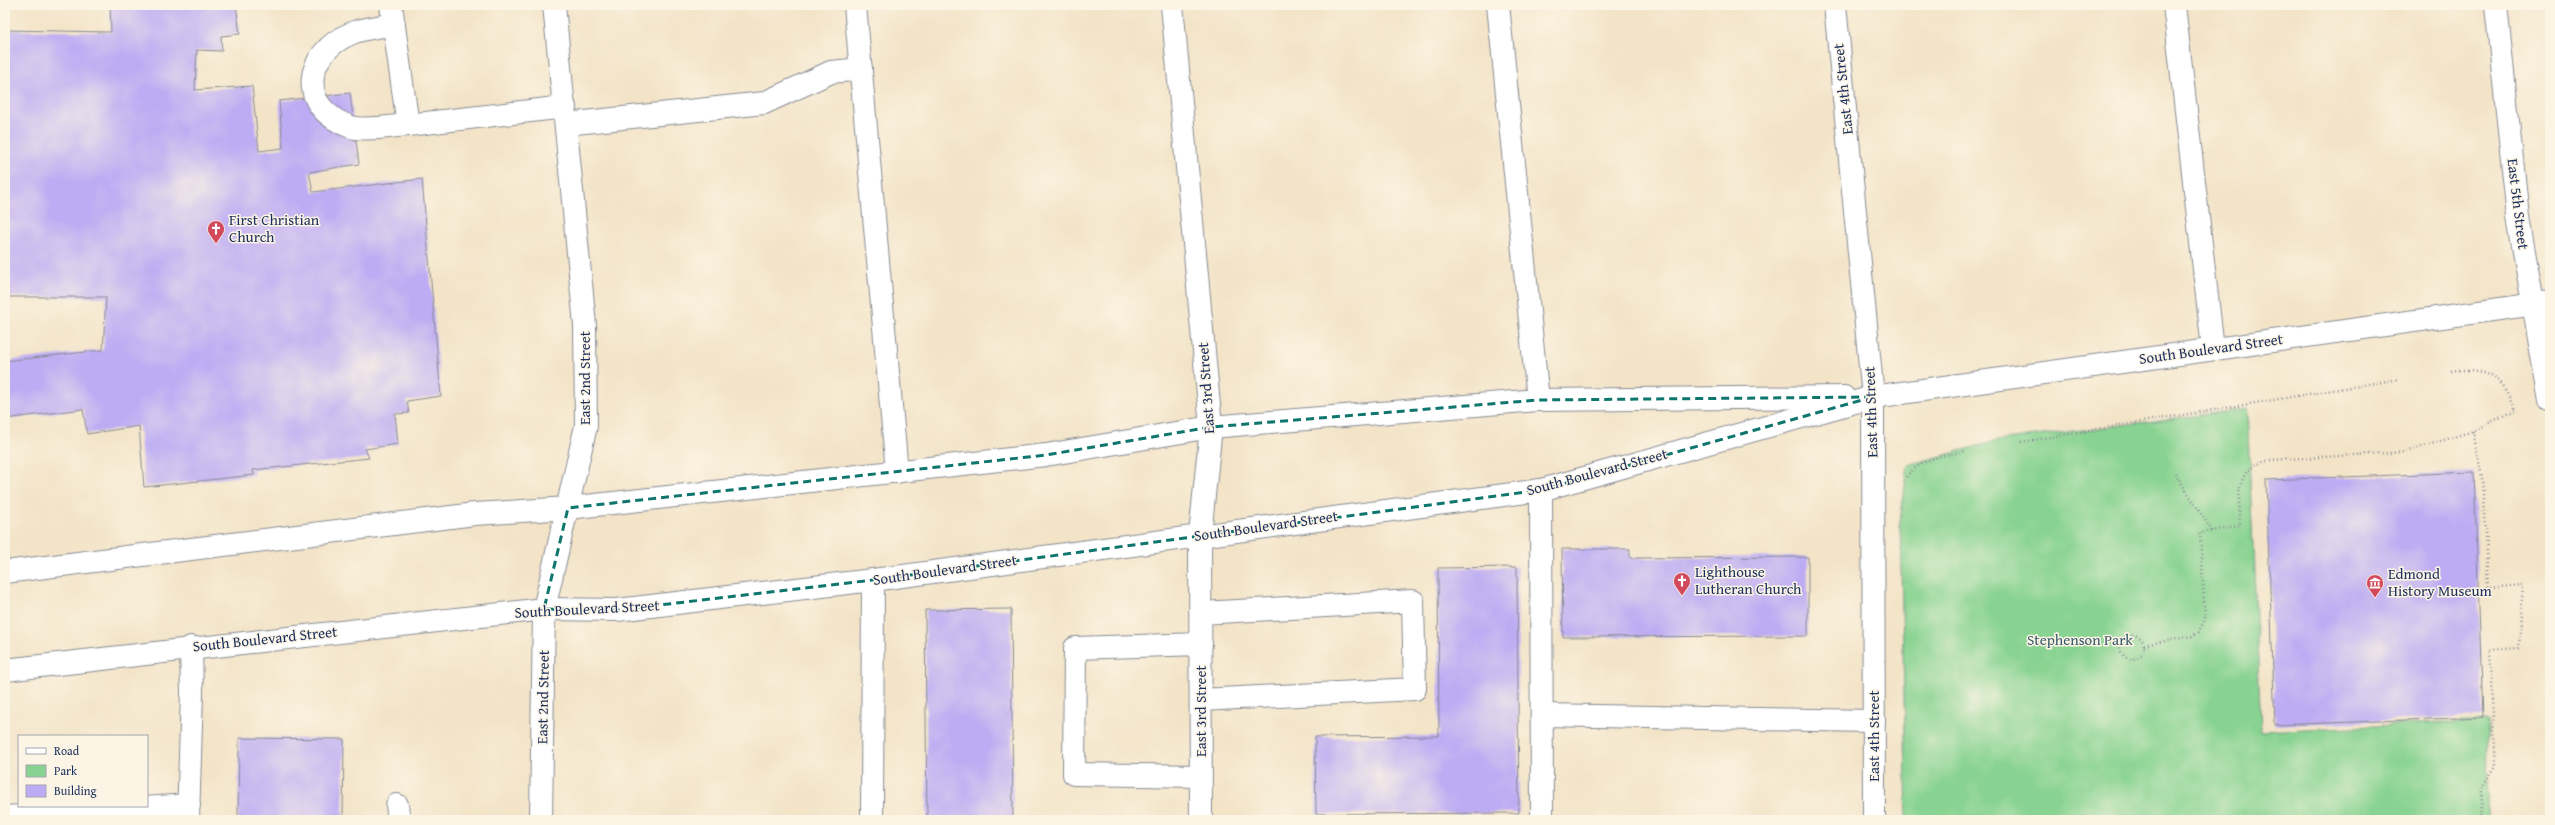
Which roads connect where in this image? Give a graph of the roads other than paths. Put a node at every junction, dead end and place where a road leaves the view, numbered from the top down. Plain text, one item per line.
1 (557, 5) edge
2 (856, 5) edge
3 (1172, 5) edge
4 (1498, 5) edge
5 (1835, 5) edge
6 (2174, 5) edge
7 (2496, 5) edge
8 (393, 14) edge
9 (861, 69) junction
10 (566, 116) junction
11 (408, 125) junction
12 (2541, 303) edge
13 (2213, 349) junction
14 (1873, 397) junction
15 (1538, 400) junction
16 (2550, 401) edge
17 (1211, 426) junction
18 (897, 472) junction
19 (1541, 490) junction
20 (568, 508) junction
21 (1200, 535) junction
22 (5, 572) edge
23 (873, 580) junction
24 (544, 609) junction
25 (1200, 613) junction
26 (1200, 644) junction
27 (191, 648) junction
28 (5, 670) edge
29 (1201, 700) junction
30 (1542, 715) junction
31 (1874, 721) junction
32 (1201, 776) junction
33 (188, 812) edge
34 (5, 817) edge
35 (541, 820) edge
36 (872, 820) edge
37 (1201, 820) edge
38 (1542, 820) edge
39 (1874, 820) edge

1 - 10 main road, East 2nd Street
2 - 9 main road
3 - 17 main road, East 3rd Street
4 - 15 main road
5 - 14 main road, East 4th Street
6 - 13 main road
7 - 12 main road, East 5th Street
8 - 11 main road
8 - 11 main road
9 - 10 main road
9 - 18 main road
10 - 11 main road
10 - 20 main road, East 2nd Street
12 - 13 main road, South Boulevard Street
12 - 16 main road, East 5th Street
13 - 14 main road, South Boulevard Street
14 - 15 main road, South Boulevard Street
14 - 19 main road, South Boulevard Street
14 - 31 main road, East 4th Street
15 - 17 main road, South Boulevard Street
17 - 18 main road, South Boulevard Street
17 - 21 main road, East 3rd Street
18 - 20 main road, South Boulevard Street
19 - 21 main road, South Boulevard Street
19 - 30 main road
20 - 22 main road, South Boulevard Street
20 - 24 main road, East 2nd Street
21 - 23 main road, South Boulevard Street
21 - 25 main road, East 3rd Street
23 - 24 main road, South Boulevard Street
23 - 36 main road
24 - 27 main road, South Boulevard Street
24 - 35 main road, East 2nd Street
25 - 26 main road, East 3rd Street
25 - 29 main road
26 - 29 main road, East 3rd Street
26 - 32 main road
27 - 28 main road, South Boulevard Street
27 - 33 main road
29 - 32 main road, East 3rd Street
30 - 31 main road
30 - 38 main road
31 - 39 main road, East 4th Street
32 - 37 main road, East 3rd Street
33 - 34 main road

